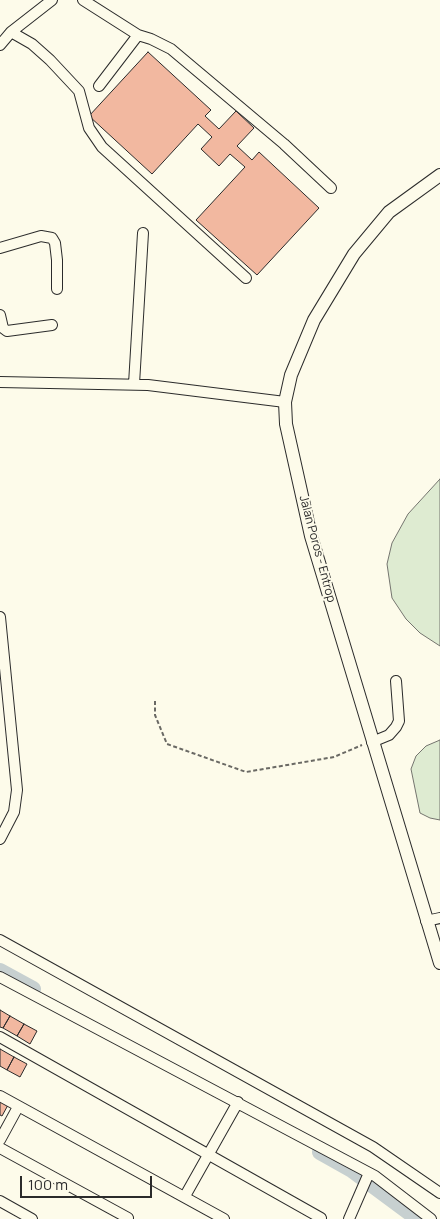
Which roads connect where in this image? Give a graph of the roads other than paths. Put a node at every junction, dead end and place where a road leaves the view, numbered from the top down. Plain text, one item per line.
1 (52, 0) edge
2 (83, 0) edge
3 (11, 32) junction
4 (138, 35) junction
5 (0, 45) edge
6 (99, 86) dead end
7 (440, 175) edge
8 (331, 188) dead end
9 (143, 233) dead end
10 (0, 248) edge
11 (246, 278) dead end
12 (57, 289) dead end
13 (0, 315) edge
14 (52, 325) dead end
15 (0, 382) edge
16 (134, 384) junction
17 (285, 402) junction
18 (0, 617) edge
19 (396, 681) dead end
20 (372, 742) junction
21 (0, 839) edge
22 (440, 918) edge
23 (426, 921) junction
24 (0, 940) edge
25 (440, 963) edge
26 (0, 976) edge
27 (0, 1037) edge
28 (0, 1096) edge
29 (238, 1102) junction
30 (18, 1107) junction
31 (0, 1140) edge
32 (0, 1148) edge
33 (208, 1154) junction
34 (369, 1173) junction
35 (440, 1193) edge
36 (185, 1196) junction
37 (0, 1201) edge
38 (128, 1218) edge
39 (321, 1218) edge
40 (32, 1219) edge
41 (224, 1219) edge
42 (349, 1219) edge
43 (431, 1219) edge

1 - 3 street
2 - 4 street
3 - 5 street
3 - 11 street
4 - 6 street
4 - 8 street
7 - 17 main road, Jalan Poros - Entrop
9 - 16 street
10 - 12 street
13 - 14 street
15 - 16 street
16 - 17 street
17 - 20 main road, Jalan Poros - Entrop
18 - 21 street
19 - 20 street
20 - 23 main road, Jalan Poros - Entrop
22 - 23 street
23 - 25 main road, Jalan Poros - Entrop
24 - 35 street
26 - 29 street
27 - 33 street
28 - 30 street
29 - 33 street
29 - 34 street
30 - 31 street
30 - 36 street
32 - 38 street
33 - 36 street
33 - 39 street
34 - 42 street
34 - 43 street
36 - 41 street
37 - 40 street

